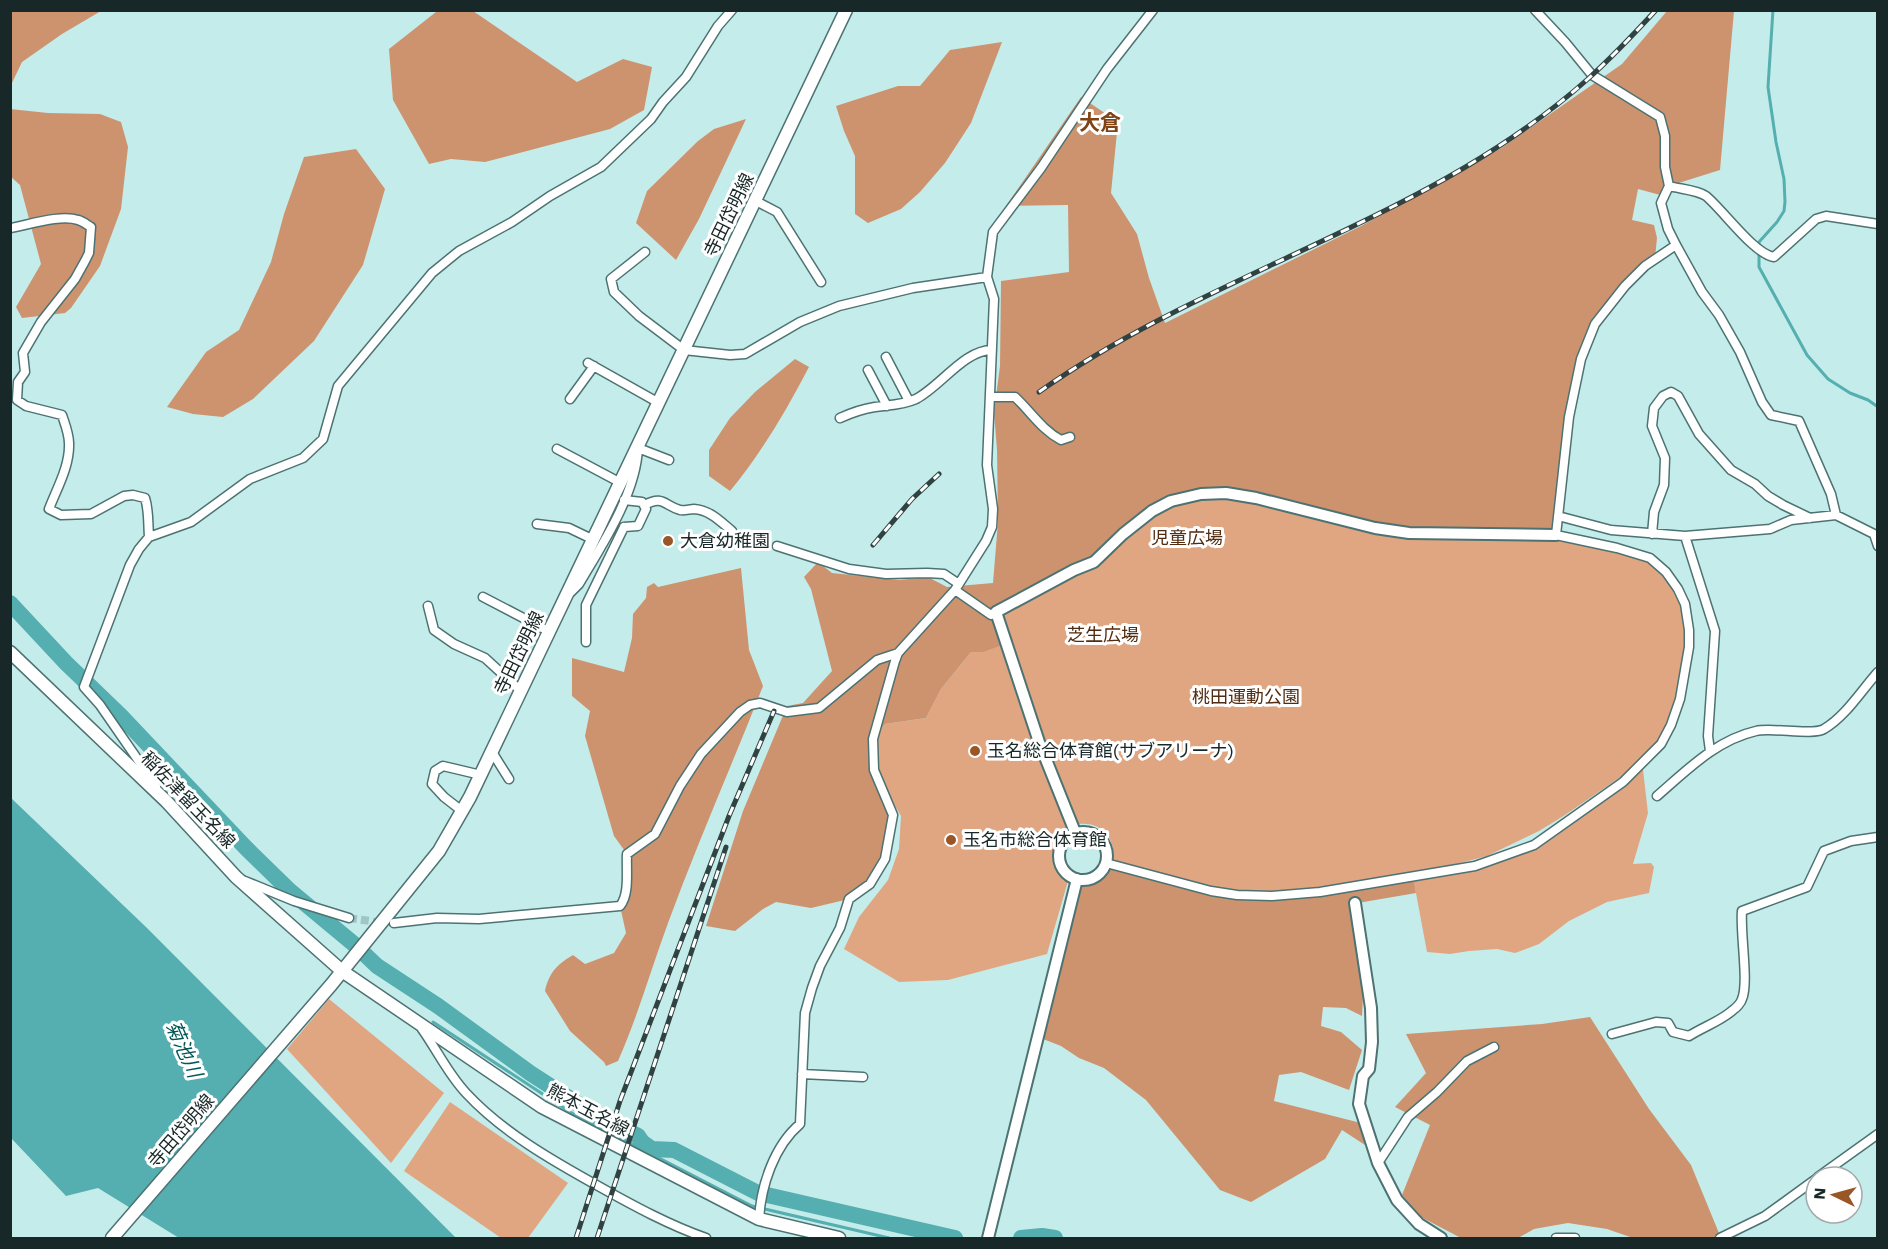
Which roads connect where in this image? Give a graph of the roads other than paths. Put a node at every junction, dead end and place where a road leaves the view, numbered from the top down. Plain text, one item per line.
1 (732, 10) edge
2 (846, 10) edge
3 (1153, 10) edge
4 (1534, 10) edge
5 (1669, 186) junction
6 (756, 201) junction
7 (1878, 224) edge
8 (10, 228) edge
9 (1676, 245) junction
10 (645, 252) dead end
11 (987, 277) junction
12 (821, 282) dead end
13 (684, 350) junction
14 (992, 350) junction
15 (886, 357) dead end
16 (868, 370) dead end
17 (990, 398) junction
18 (570, 399) dead end
19 (909, 401) junction
20 (659, 403) junction
21 (887, 406) junction
22 (840, 418) dead end
23 (1070, 437) dead end
24 (557, 448) dead end
25 (638, 448) junction
26 (669, 460) dead end
27 (621, 483) junction
28 (624, 500) junction
29 (644, 505) junction
30 (1836, 515) junction
31 (1558, 516) junction
32 (616, 517) junction
33 (1811, 518) junction
34 (537, 524) dead end
35 (624, 527) junction
36 (732, 531) dead end
37 (1652, 534) junction
38 (1556, 535) junction
39 (1685, 536) junction
40 (149, 537) junction
41 (594, 540) junction
42 (777, 546) dead end
43 (1878, 546) edge
44 (957, 587) junction
45 (483, 597) dead end
46 (565, 599) junction
47 (428, 606) dead end
48 (996, 612) junction
49 (550, 632) junction
50 (586, 642) dead end
51 (10, 652) edge
52 (898, 653) junction
53 (1878, 672) edge
54 (521, 691) junction
55 (1710, 751) junction
56 (492, 752) junction
57 (481, 775) junction
58 (509, 779) dead end
59 (1657, 796) dead end
60 (166, 801) junction
61 (462, 811) junction
62 (1075, 832) junction
63 (1878, 837) edge
64 (1106, 863) junction
65 (236, 877) junction
66 (1077, 879) junction
67 (1355, 903) dead end
68 (349, 918) tunnel mouth
69 (394, 923) tunnel mouth
70 (342, 971) junction
71 (418, 1024) junction
72 (1612, 1034) dead end
73 (1494, 1047) dead end
74 (802, 1074) junction
75 (863, 1077) dead end
76 (1878, 1134) edge
77 (1378, 1163) junction
78 (1835, 1165) edge
79 (1804, 1188) edge
80 (759, 1216) junction
81 (112, 1239) edge
82 (706, 1239) edge
83 (839, 1239) edge
84 (988, 1239) edge
85 (1441, 1239) edge
86 (1556, 1239) edge
87 (1575, 1239) edge
88 (1720, 1239) edge

1 - 40 street
2 - 6 main road, 寺田岱明線
3 - 11 street
4 - 5 street
5 - 7 street
5 - 9 street
6 - 12 street
6 - 13 main road, 寺田岱明線
8 - 40 street
9 - 30 street
9 - 31 street
10 - 13 street
11 - 13 street
11 - 14 street
13 - 20 main road, 寺田岱明線
14 - 17 street
14 - 19 street
15 - 19 street
16 - 21 street
17 - 23 street
17 - 44 street
18 - 20 street
19 - 21 street
20 - 25 main road, 寺田岱明線
21 - 22 street
24 - 27 street
25 - 26 street
25 - 27 main road, 寺田岱明線
25 - 28 street
27 - 41 main road, 寺田岱明線
28 - 29 street
28 - 32 street
29 - 35 street
29 - 36 street
30 - 33 street
30 - 43 street
31 - 37 street
31 - 38 street
32 - 35 street
32 - 46 street
33 - 37 street
33 - 39 street
34 - 41 street
35 - 50 street
37 - 39 street
38 - 48 street
38 - 64 street
39 - 55 street
40 - 60 street
41 - 46 main road, 寺田岱明線
42 - 44 street
44 - 48 street
44 - 52 street
45 - 49 street
46 - 49 main road, 寺田岱明線
47 - 54 street
48 - 62 street
49 - 54 main road, 寺田岱明線
51 - 60 main road, 稲佐津留玉名線
52 - 69 street
52 - 74 street
53 - 55 street
54 - 56 main road, 寺田岱明線
55 - 59 street
56 - 57 main road, 寺田岱明線
56 - 58 street
57 - 61 main road, 寺田岱明線
57 - 61 street
60 - 65 main road, 稲佐津留玉名線
61 - 70 main road, 寺田岱明線
62 - 64 street
62 - 66 street
63 - 72 street
64 - 66 street
65 - 68 street
65 - 70 main road, 稲佐津留玉名線
66 - 84 street
67 - 77 street
70 - 71 main road, 熊本玉名線
70 - 81 main road, 寺田岱明線
71 - 80 main road, 熊本玉名線
71 - 82 street
73 - 77 street
74 - 75 street
74 - 80 street
76 - 78 street
77 - 85 street
79 - 88 street
80 - 83 main road, 熊本玉名線
86 - 87 street

